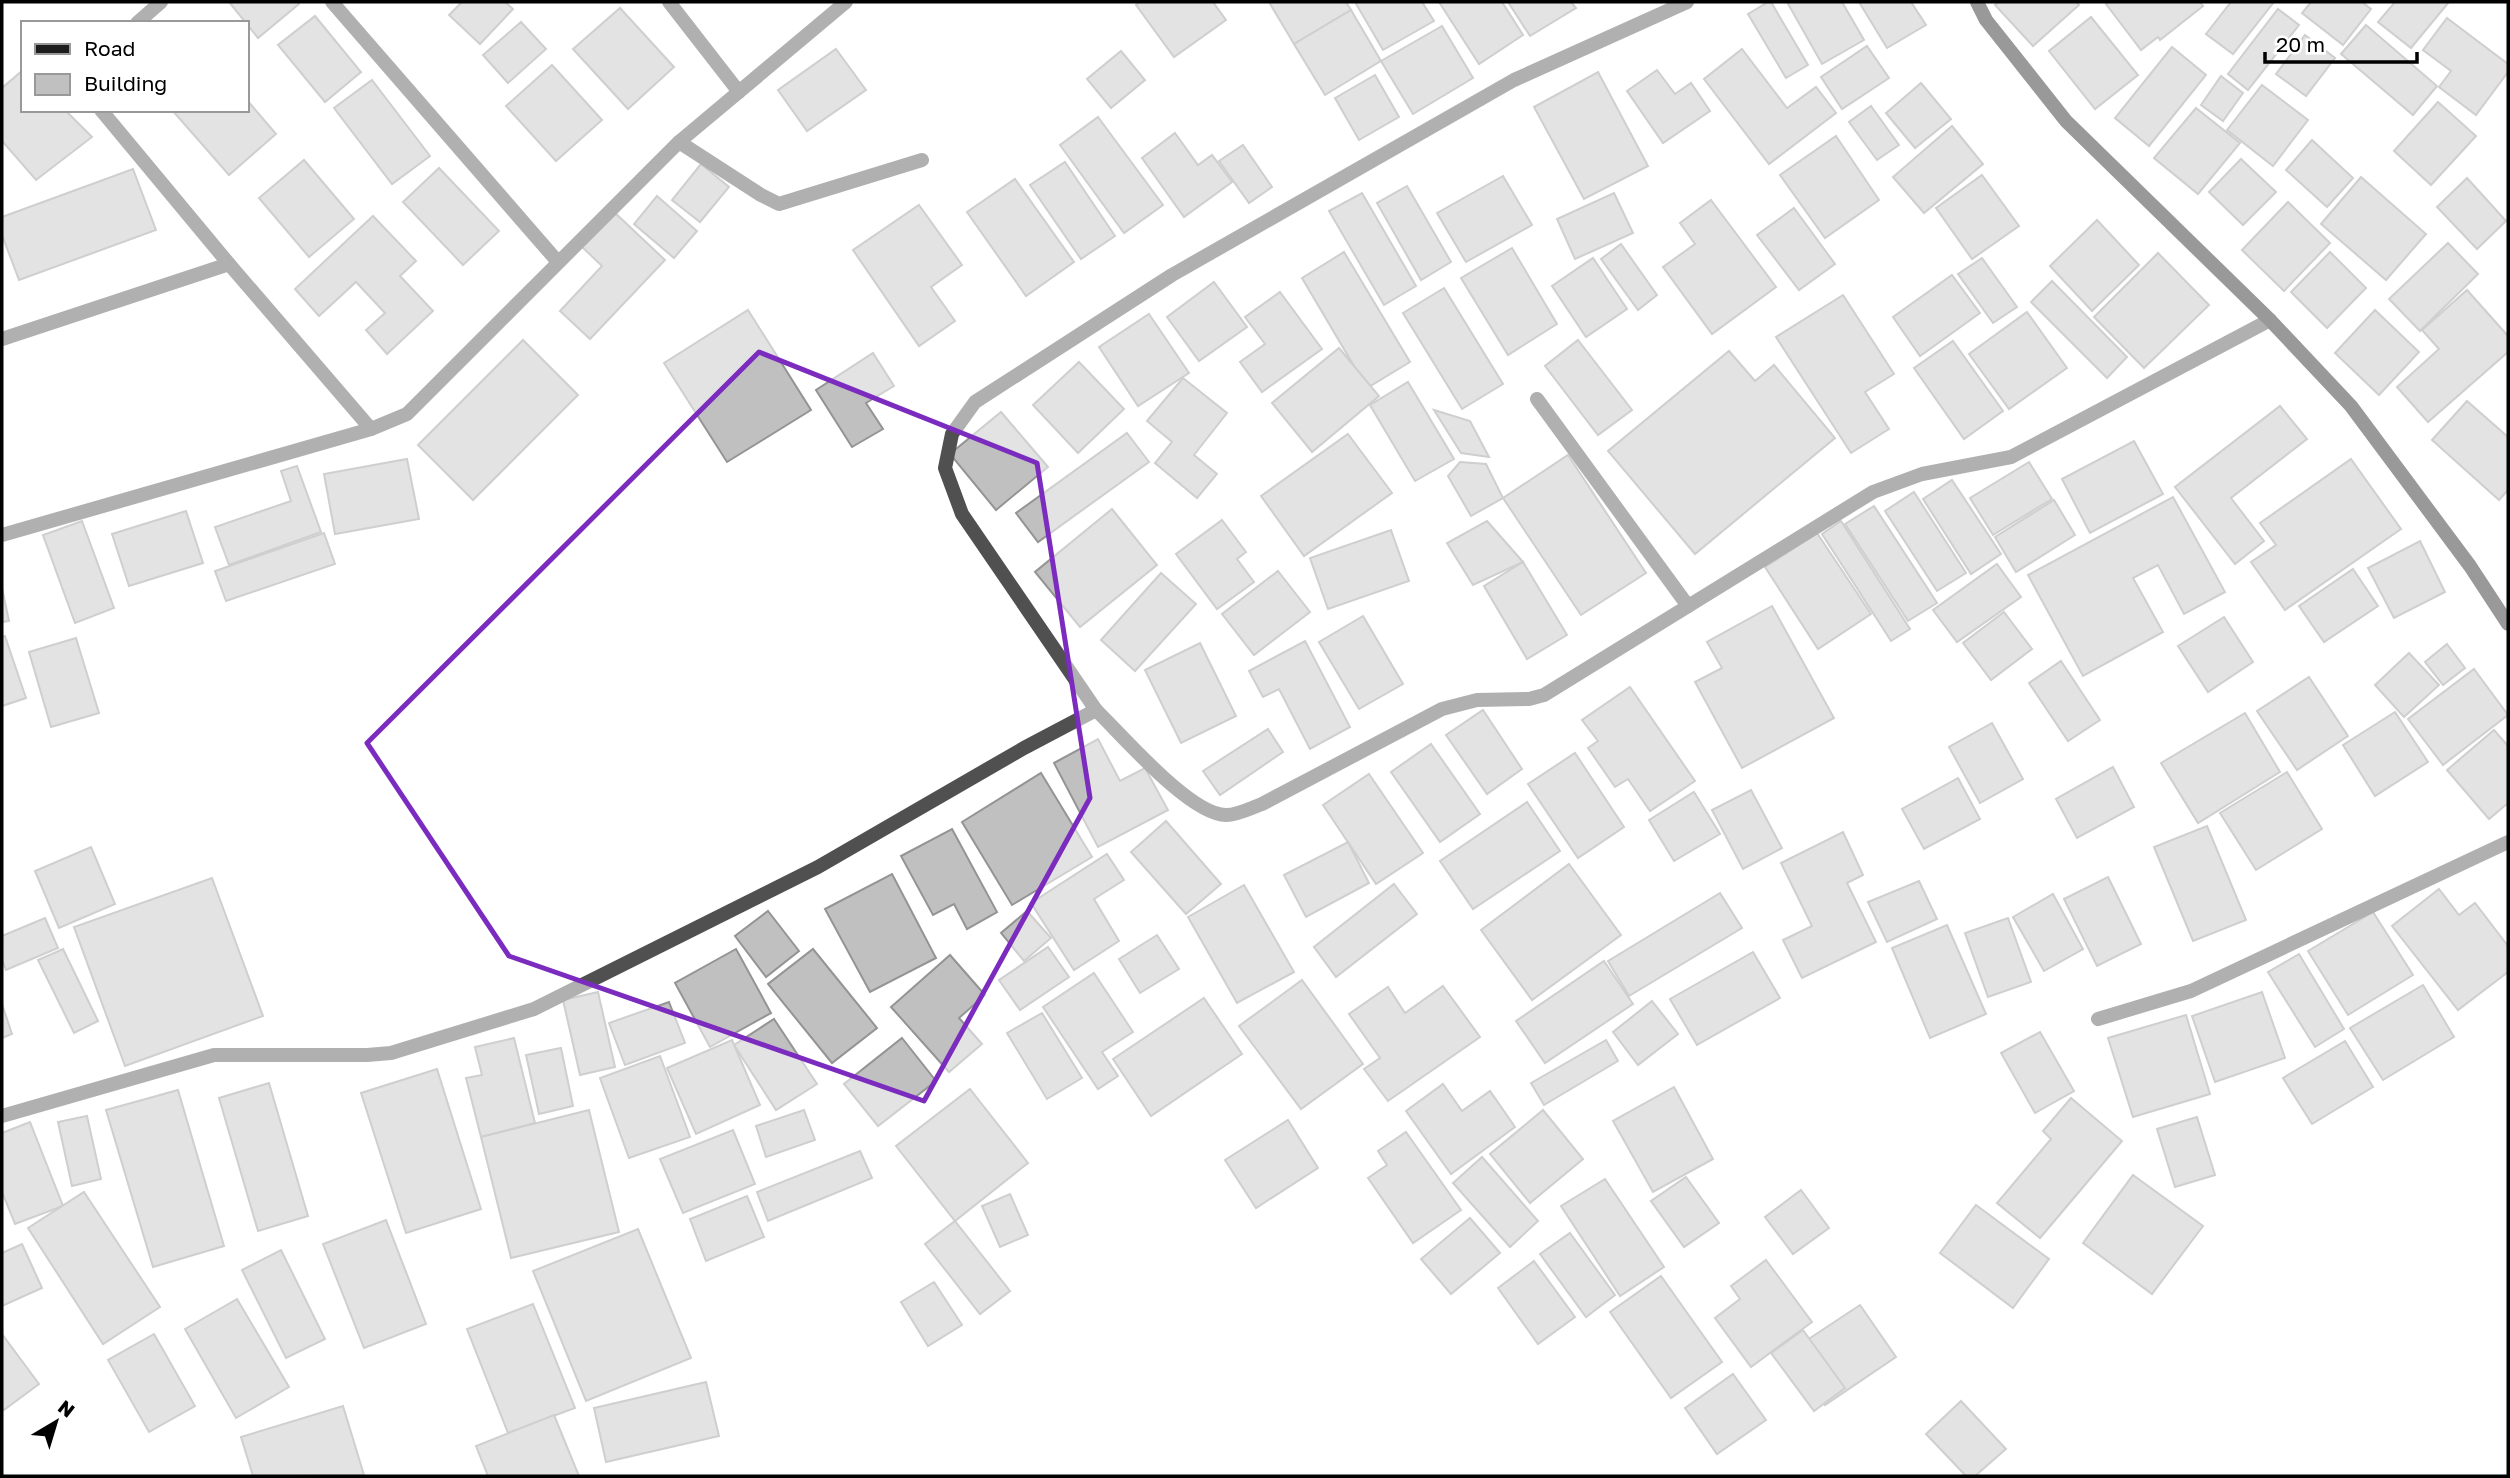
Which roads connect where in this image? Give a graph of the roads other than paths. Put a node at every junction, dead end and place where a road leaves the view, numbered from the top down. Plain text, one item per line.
1 (161, 2) edge
2 (332, 2) edge
3 (669, 2) edge
4 (846, 2) edge
5 (1687, 2) edge
6 (1977, 2) edge
7 (139, 21) edge
8 (739, 92) junction
9 (103, 112) edge
10 (679, 142) junction
11 (922, 160) dead end
12 (558, 262) junction
13 (229, 264) junction
14 (2270, 320) junction
15 (2, 338) edge
16 (1536, 398) dead end
17 (371, 429) junction
18 (2, 535) edge
19 (1688, 606) junction
20 (2508, 624) edge
21 (1096, 710) junction
22 (2508, 842) edge
23 (2098, 1019) dead end
24 (2, 1116) edge

1 - 7 street
2 - 12 street
3 - 8 street
4 - 8 street
5 - 21 street
6 - 14 street
8 - 10 street
9 - 13 street
10 - 11 street
10 - 12 street
12 - 17 street
13 - 15 street
13 - 17 street
14 - 19 street
14 - 20 street
16 - 19 street
17 - 18 street
19 - 21 street
21 - 24 street
22 - 23 street

